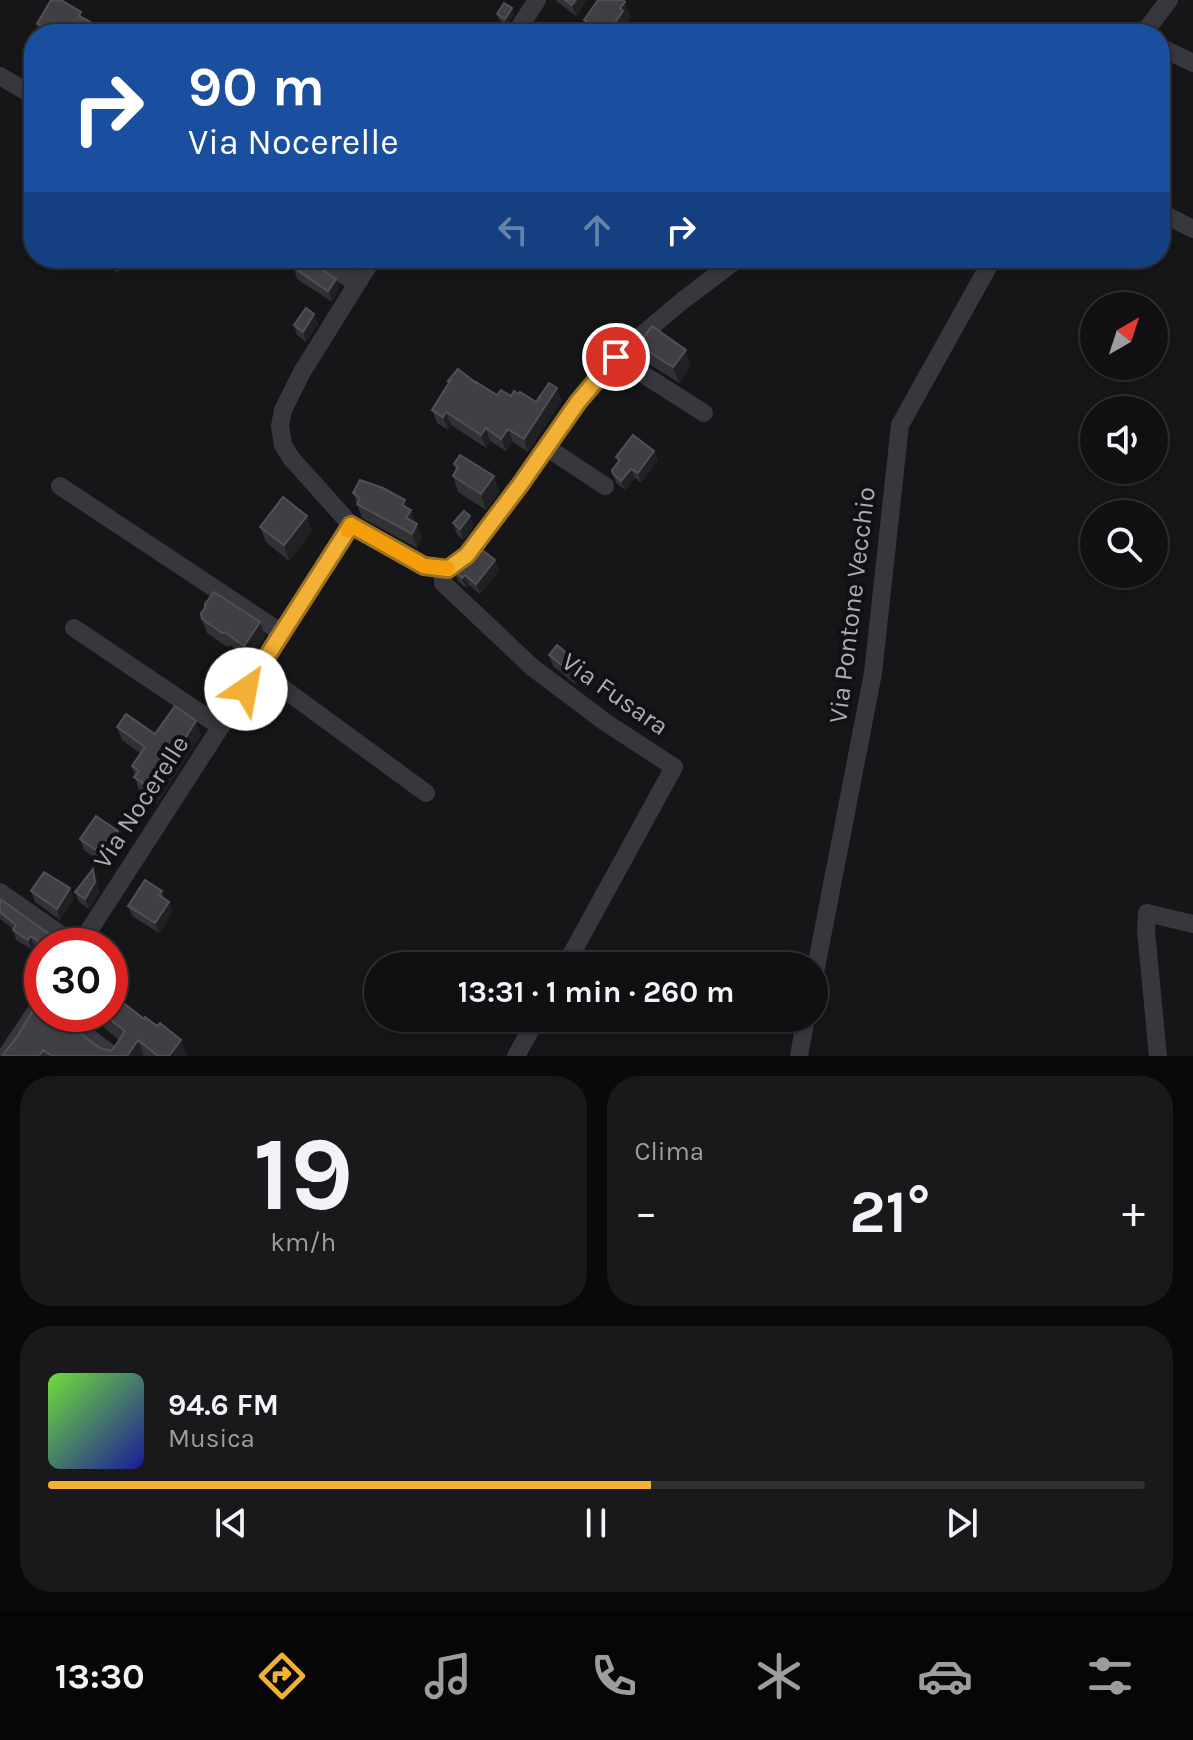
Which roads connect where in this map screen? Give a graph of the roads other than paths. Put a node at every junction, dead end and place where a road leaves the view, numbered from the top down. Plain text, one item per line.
1 (537, 0) edge
2 (1169, 0) edge
3 (521, 24) edge
4 (1151, 24) edge
5 (1170, 52) edge
6 (1193, 63) edge
7 (0, 76) edge
8 (24, 90) edge
9 (1170, 217) edge
10 (1193, 229) edge
11 (331, 268) edge
12 (367, 268) edge
13 (726, 268) edge
14 (987, 268) edge
15 (357, 283) junction
16 (616, 357) junction
17 (704, 413) dead end
18 (546, 447) junction
19 (60, 486) dead end
20 (605, 486) dead end
21 (351, 525) junction
22 (443, 568) junction
23 (74, 628) dead end
24 (282, 633) junction
25 (258, 670) junction
26 (221, 727) junction
27 (426, 793) dead end
28 (0, 892) edge
29 (1193, 924) edge
30 (52, 928) edge
31 (90, 928) edge
32 (573, 952) edge
33 (819, 952) edge
34 (24, 1029) edge
35 (82, 1032) edge
36 (529, 1032) edge
37 (803, 1032) edge
38 (6, 1056) edge
39 (113, 1056) edge
40 (516, 1056) edge
41 (799, 1056) edge
42 (1158, 1056) edge

1 - 3 street
2 - 4 street
5 - 6 street
7 - 8 street
9 - 10 street
11 - 15 street
12 - 15 street
13 - 16 street
14 - 33 street, Via Pontone Vecchio
15 - 21 street
16 - 17 street
16 - 18 street
18 - 20 street
18 - 22 street
19 - 24 street
21 - 22 street
21 - 24 street, Via Nocerelle
22 - 32 street, Via Fusara
23 - 26 street
24 - 25 street, Via Nocerelle
25 - 26 street, Via Nocerelle
25 - 27 street
26 - 31 street, Via Nocerelle
28 - 30 street
29 - 42 street
34 - 38 street
35 - 39 street
36 - 40 street
37 - 41 street

